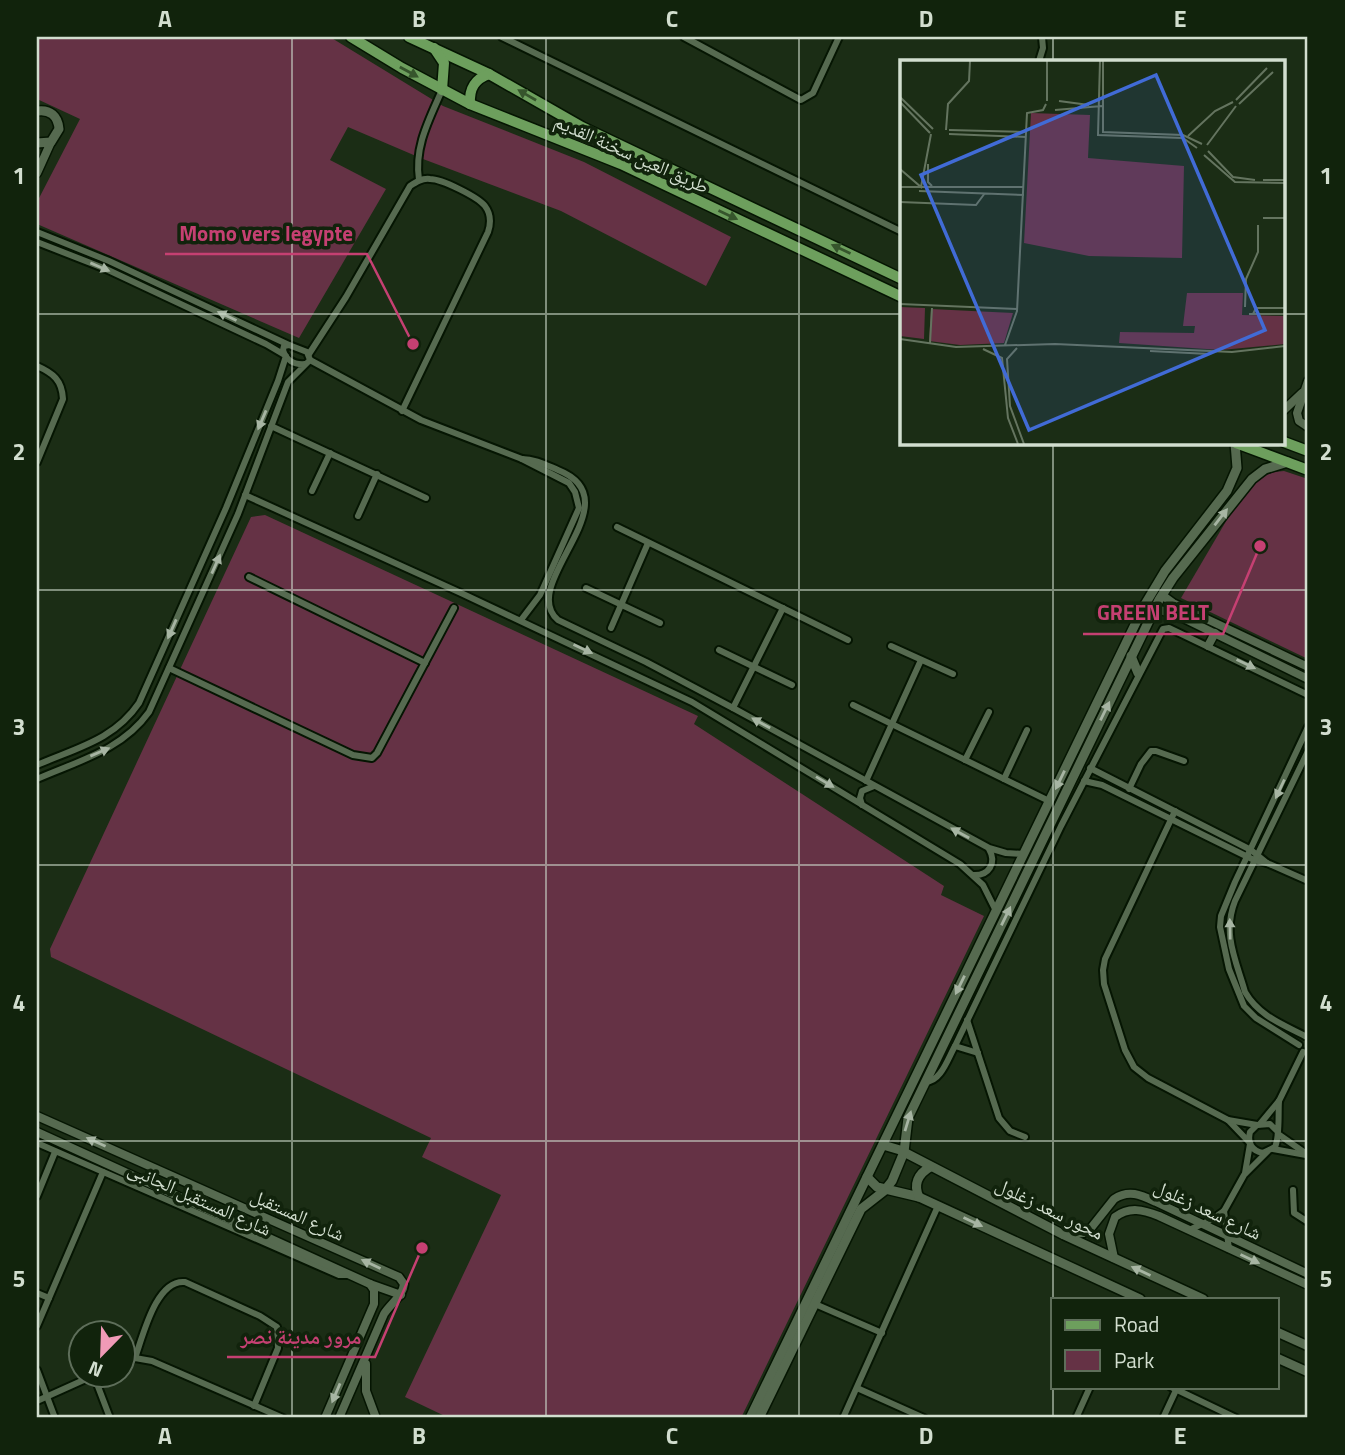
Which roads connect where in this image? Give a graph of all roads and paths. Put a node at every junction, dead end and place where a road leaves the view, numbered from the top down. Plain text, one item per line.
1 (351, 37) edge
2 (409, 37) edge
3 (502, 37) edge
4 (684, 37) edge
5 (839, 37) edge
6 (1041, 37) edge
7 (434, 48) junction
8 (1039, 60) edge
9 (489, 74) junction
10 (442, 90) junction
11 (470, 104) junction
12 (38, 110) edge
13 (51, 142) junction
14 (37, 144) edge
15 (37, 173) edge
16 (419, 180) junction
17 (900, 231) edge
18 (37, 232) edge
19 (37, 242) edge
20 (900, 278) edge
21 (900, 296) edge
22 (289, 345) junction
23 (285, 356) junction
24 (308, 360) junction
25 (37, 366) edge
26 (1308, 381) edge
27 (1286, 409) edge
28 (402, 411) junction
29 (271, 426) junction
30 (1308, 427) edge
31 (1286, 443) edge
32 (1236, 444) edge
33 (1239, 444) edge
34 (1308, 451) edge
35 (330, 453) junction
36 (522, 459) junction
37 (37, 462) edge
38 (1288, 462) junction
39 (1237, 468) junction
40 (1308, 470) edge
41 (377, 474) junction
42 (1252, 479) junction
43 (236, 482) junction
44 (248, 486) junction
45 (312, 491) dead end
46 (245, 495) junction
47 (426, 498) dead end
48 (226, 508) junction
49 (238, 513) junction
50 (359, 516) dead end
51 (617, 527) dead end
52 (648, 542) junction
53 (249, 577) dead end
54 (586, 588) dead end
55 (1162, 595) junction
56 (537, 600) junction
57 (548, 605) junction
58 (622, 605) junction
59 (454, 608) dead end
60 (783, 608) junction
61 (1154, 609) junction
62 (521, 620) junction
63 (660, 623) dead end
64 (611, 628) dead end
65 (1215, 633) junction
66 (848, 640) dead end
67 (891, 646) dead end
68 (1208, 646) junction
69 (719, 650) dead end
70 (1132, 656) junction
71 (922, 660) junction
72 (425, 663) junction
73 (754, 667) junction
74 (1308, 667) edge
75 (169, 668) junction
76 (1139, 673) junction
77 (953, 674) dead end
78 (1308, 678) edge
79 (792, 685) dead end
80 (1308, 695) edge
81 (853, 705) dead end
82 (733, 708) junction
83 (989, 712) dead end
84 (892, 724) junction
85 (1308, 727) edge
86 (1027, 730) dead end
87 (1308, 751) edge
88 (965, 760) junction
89 (1184, 761) dead end
90 (37, 765) edge
91 (1090, 768) junction
92 (37, 779) edge
93 (1004, 779) junction
94 (866, 781) junction
95 (1084, 781) junction
96 (874, 786) junction
97 (1129, 789) junction
98 (1049, 801) junction
99 (862, 805) junction
100 (1175, 811) junction
101 (1171, 818) junction
102 (989, 848) junction
103 (1024, 854) junction
104 (1253, 855) junction
105 (973, 875) junction
106 (1308, 881) edge
107 (996, 911) junction
108 (1237, 963) junction
109 (1228, 965) junction
110 (967, 1020) junction
111 (1307, 1036) edge
112 (955, 1046) junction
113 (1304, 1050) edge
114 (978, 1053) junction
115 (925, 1082) junction
116 (1279, 1101) junction
117 (37, 1116) edge
118 (1228, 1120) junction
119 (1259, 1124) junction
120 (37, 1132) edge
121 (1277, 1133) junction
122 (1025, 1137) dead end
123 (37, 1143) edge
124 (121, 1143) dead end
125 (1250, 1143) junction
126 (883, 1145) junction
127 (1270, 1151) junction
128 (55, 1152) junction
129 (118, 1152) junction
130 (904, 1152) junction
131 (1308, 1155) edge
132 (930, 1167) junction
133 (159, 1170) junction
134 (103, 1172) junction
135 (193, 1173) dead end
136 (1244, 1175) junction
137 (867, 1177) junction
138 (189, 1183) junction
139 (153, 1184) junction
140 (887, 1189) junction
141 (1293, 1191) dead end
142 (37, 1196) edge
143 (919, 1197) junction
144 (938, 1206) junction
145 (1224, 1211) junction
146 (281, 1212) dead end
147 (277, 1222) junction
148 (1308, 1222) edge
149 (1202, 1224) junction
150 (1188, 1230) junction
151 (1227, 1235) junction
152 (1065, 1236) junction
153 (1229, 1249) junction
154 (1114, 1258) junction
155 (1308, 1274) edge
156 (352, 1275) junction
157 (370, 1284) junction
158 (1308, 1285) edge
159 (37, 1293) edge
160 (1182, 1294) edge
161 (401, 1295) junction
162 (49, 1298) junction
163 (1138, 1298) edge
164 (815, 1304) junction
165 (37, 1326) edge
166 (1278, 1332) edge
167 (882, 1333) junction
168 (1308, 1346) edge
169 (136, 1355) edge
170 (366, 1355) junction
171 (136, 1358) edge
172 (1278, 1358) edge
173 (37, 1370) edge
174 (1307, 1372) edge
175 (66, 1387) edge
176 (100, 1388) edge
177 (857, 1388) junction
178 (1090, 1388) edge
179 (1175, 1388) edge
180 (46, 1396) junction
181 (37, 1401) edge
182 (254, 1406) junction
183 (326, 1417) edge
184 (55, 1418) edge
185 (110, 1418) edge
186 (283, 1418) edge
187 (341, 1418) edge
188 (376, 1418) edge
189 (750, 1418) edge
190 (759, 1418) edge
191 (843, 1418) edge
192 (924, 1418) edge
193 (1076, 1418) edge
194 (1163, 1418) edge
195 (1236, 1418) edge

1 -> 10 main road, طريق العين سخنة القديم
2 - 7 main road, طريق العين سخنة القديم
3 - 17 street
4 - 5 street
6 - 8 street
7 - 9 main road, طريق العين سخنة القديم
7 - 10 main road
9 - 11 main road
20 -> 9 main road, طريق العين سخنة القديم
10 - 11 main road, طريق العين سخنة القديم
10 - 16 street
11 -> 21 main road, طريق العين سخنة القديم
12 - 13 main road
13 - 14 main road
13 - 15 street
16 - 24 street
16 - 28 street
22 -> 18 street
19 -> 23 street
22 - 23 street
22 - 24 street
23 - 24 street
23 -> 43 street
24 - 28 street
24 - 29 street
25 - 37 street
26 - 27 street
26 - 30 street
28 - 36 street
29 - 35 street
29 - 44 street
31 - 34 main road
32 - 39 main road
33 - 38 main road
35 - 41 street
35 - 45 street
36 - 56 street
36 - 57 street
38 - 40 main road
38 - 42 main road
39 - 42 main road
39 -> 98 main road
41 - 47 street
41 - 50 street
55 -> 42 main road
43 - 44 street
43 - 48 street
44 - 46 street
46 - 49 street
46 - 62 street
48 - 49 street
48 -> 90 street
75 -> 49 street
51 - 52 street
52 - 58 street
52 - 60 street
53 - 72 street
54 - 58 street
55 - 61 main road
55 - 74 street
56 - 57 street
56 - 62 street
57 - 82 street
58 - 63 street
58 - 64 street
59 - 72 street
60 - 66 street
60 - 73 street
61 - 65 street
61 - 70 main road
62 -> 99 street
65 - 68 street
65 - 78 street
67 - 71 street
68 - 76 street
68 -> 80 street
69 - 73 street
70 - 76 main road
115 -> 70 main road
71 - 77 street
71 - 84 street
72 - 75 street
73 - 79 street
73 - 82 street
92 -> 75 street
76 - 91 street
81 - 84 street
94 -> 82 street
83 - 88 street
84 - 88 street
84 - 94 street
85 -> 104 street
86 - 93 street
87 - 104 street
88 - 93 street
89 - 97 street
91 - 95 street
91 - 97 street
93 - 98 street
94 - 96 street
95 - 101 street
95 - 110 street
96 - 99 street
102 -> 96 street
97 - 100 street
98 - 103 main road
99 - 105 street
100 - 101 street
100 - 104 street
101 - 104 street
101 - 118 street
102 - 103 street
102 - 105 street
103 - 107 main road
104 - 106 street
108 -> 104 street
104 - 109 street
105 - 107 street
107 -> 126 main road
108 - 109 street
108 - 111 street
109 - 113 street
110 - 112 street
110 - 114 street
111 - 113 street
112 - 114 street
112 - 115 street
113 - 116 street
114 - 122 street
130 -> 115 main road
116 - 119 street
116 - 121 street
129 -> 117 street, شارع المستقبل
118 - 119 street
118 - 125 street
119 - 121 street
119 - 125 street
120 - 139 street, شارع المستقبل
121 - 127 street
121 - 131 street
123 - 128 street, شارع المستقبل الجانبى
124 - 129 street
125 - 127 street
125 - 136 street
126 - 130 main road, محور سعد زغلول
126 - 137 main road
127 - 131 street
127 - 136 street
128 - 134 street, شارع المستقبل الجانبى
128 - 142 street
129 - 133 street, شارع المستقبل
130 - 132 main road, محور سعد زغلول
130 - 140 main road
132 - 143 main road
132 - 152 main road, محور سعد زغلول
133 - 138 street, شارع المستقبل
133 - 139 street
134 - 156 street, شارع المستقبل الجانبى
134 - 162 street
135 - 138 street
136 - 145 street
137 - 140 main road
137 - 189 main road
138 - 147 street, شارع المستقبل
139 - 156 street, شارع المستقبل
140 - 143 main road
140 - 164 main road
141 - 148 street
143 - 144 main road
144 -> 163 main road
144 - 167 street
145 - 149 street
145 - 151 street
146 - 147 street
161 -> 147 street, شارع المستقبل
149 - 150 street
149 - 151 street, شارع سعد زغلول
149 - 152 street, شارع سعد زغلول
150 - 153 street, شارع سعد زغلول
150 - 154 street, شارع سعد زغلول
151 - 153 street
151 - 155 street, شارع سعد زغلول
152 - 154 main road, محور سعد زغلول
153 -> 158 street, شارع سعد زغلول
160 -> 154 main road, محور سعد زغلول
156 - 157 street, شارع المستقبل
157 - 161 street, شارع المستقبل
157 -> 183 street
159 - 162 street
161 - 170 street
162 - 165 street
164 - 167 street
164 - 190 main road
166 - 168 main road
167 - 177 street
169 - 182 street
170 - 187 street
170 - 188 street
171 - 182 street
172 - 174 main road
173 - 180 street
175 - 180 street
176 - 185 street
177 - 191 street
177 - 192 street
178 - 193 street
179 - 194 street
179 - 195 street
180 - 181 street
180 - 184 street
182 - 186 street
183 - 187 street

